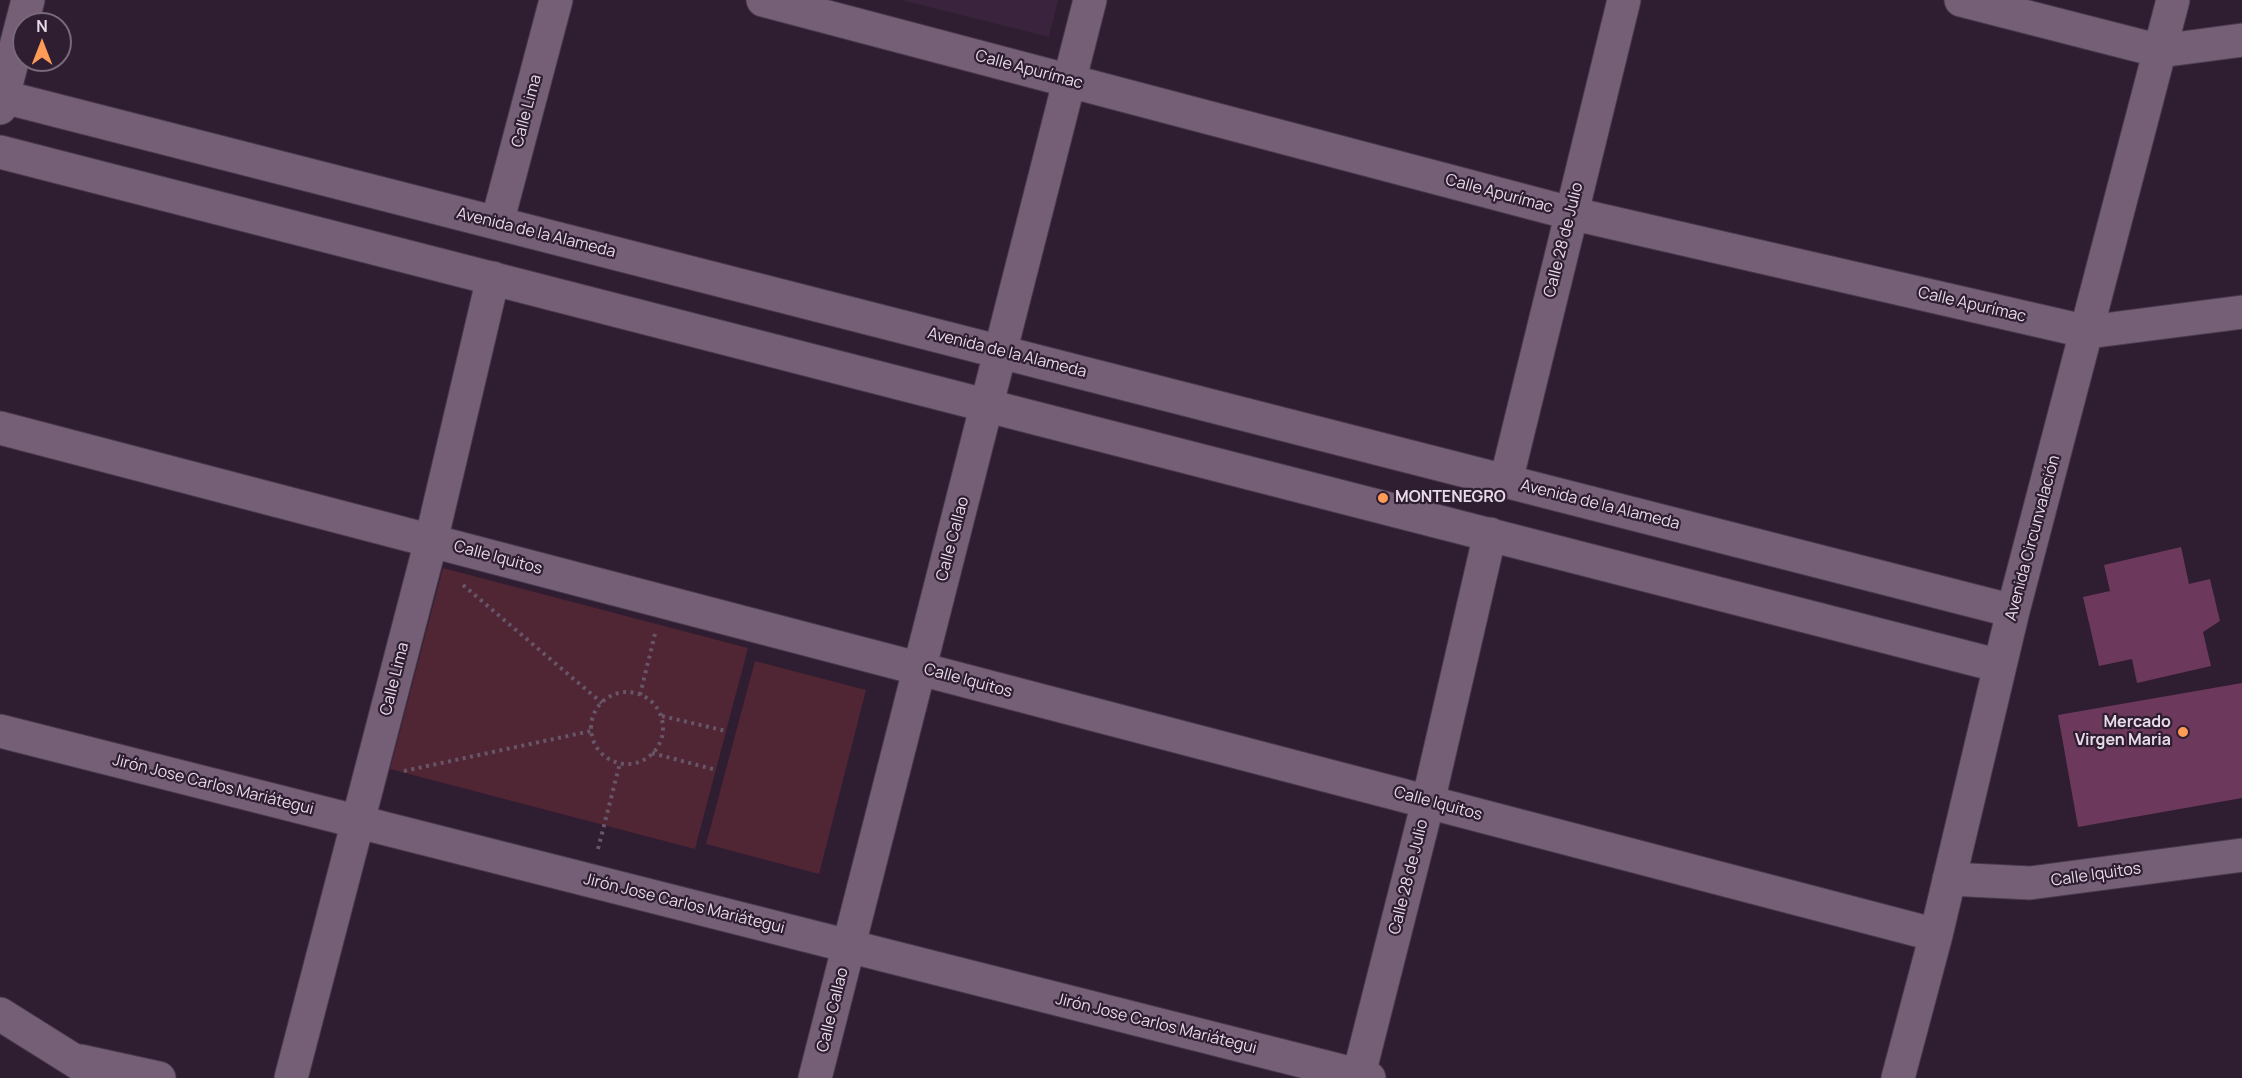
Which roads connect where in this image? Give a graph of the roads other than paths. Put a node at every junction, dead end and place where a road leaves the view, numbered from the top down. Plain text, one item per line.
1 (28, 0) edge
2 (556, 0) edge
3 (764, 0) edge
4 (1090, 0) edge
5 (1624, 0) edge
6 (1960, 0) edge
7 (2173, 0) edge
8 (2242, 40) edge
9 (2160, 51) junction
10 (1069, 80) junction
11 (1, 100) edge
12 (0, 152) edge
13 (1570, 213) junction
14 (497, 223) junction
15 (493, 278) junction
16 (2242, 312) edge
17 (2088, 332) junction
18 (1001, 352) junction
19 (988, 406) junction
20 (0, 428) edge
21 (1506, 481) junction
22 (1490, 534) junction
23 (429, 548) junction
24 (2013, 611) junction
25 (2000, 666) junction
26 (920, 669) junction
27 (0, 732) edge
28 (1428, 802) junction
29 (358, 821) junction
30 (2242, 855) edge
31 (1948, 879) junction
32 (1936, 935) junction
33 (849, 946) junction
34 (0, 1014) edge
35 (70, 1058) junction
36 (1362, 1077) edge
37 (102, 1078) edge
38 (159, 1078) edge
39 (291, 1078) edge
40 (815, 1078) edge
41 (1898, 1078) edge

1 - 11 street
2 - 14 street, Calle Lima
3 - 10 street, Calle Apurímac
4 - 10 street, Calle Callao
5 - 13 street, Calle 28 de Julio
6 - 9 street
7 - 9 street, Avenida Circunvalación
8 - 9 street
9 - 17 street, Avenida Circunvalación
10 - 13 street, Calle Apurímac
10 - 18 street, Calle Callao
11 - 14 street, Avenida de la Alameda
12 - 15 street
13 - 17 street, Calle Apurímac
13 - 21 street, Calle 28 de Julio
14 - 18 street, Avenida de la Alameda
15 - 19 street
15 - 23 street, Calle Lima
16 - 17 street, Calle Apurímac
17 - 24 street, Avenida Circunvalación
18 - 19 street, Calle Callao
18 - 21 street, Avenida de la Alameda
19 - 22 street
19 - 26 street, Calle Callao
20 - 23 street, Calle Iquitos
21 - 24 street, Avenida de la Alameda
22 - 25 street
22 - 28 street, Calle 28 de Julio
23 - 26 street, Calle Iquitos
23 - 29 street, Calle Lima
24 - 25 street, Avenida Circunvalación
25 - 31 street, Avenida Circunvalación
26 - 28 street, Calle Iquitos
26 - 33 street, Calle Callao
27 - 29 street, Jirón Jose Carlos Mariátegui
28 - 32 street, Calle Iquitos
28 - 36 street, Calle 28 de Julio
29 - 33 street, Jirón Jose Carlos Mariátegui
29 - 39 street, Calle Lima
30 - 31 street, Calle Iquitos
31 - 32 street, Avenida Circunvalación
32 - 41 street, Avenida Circunvalación
33 - 36 street, Jirón Jose Carlos Mariátegui
33 - 40 street, Calle Callao
34 - 35 street
35 - 37 street
35 - 38 street

